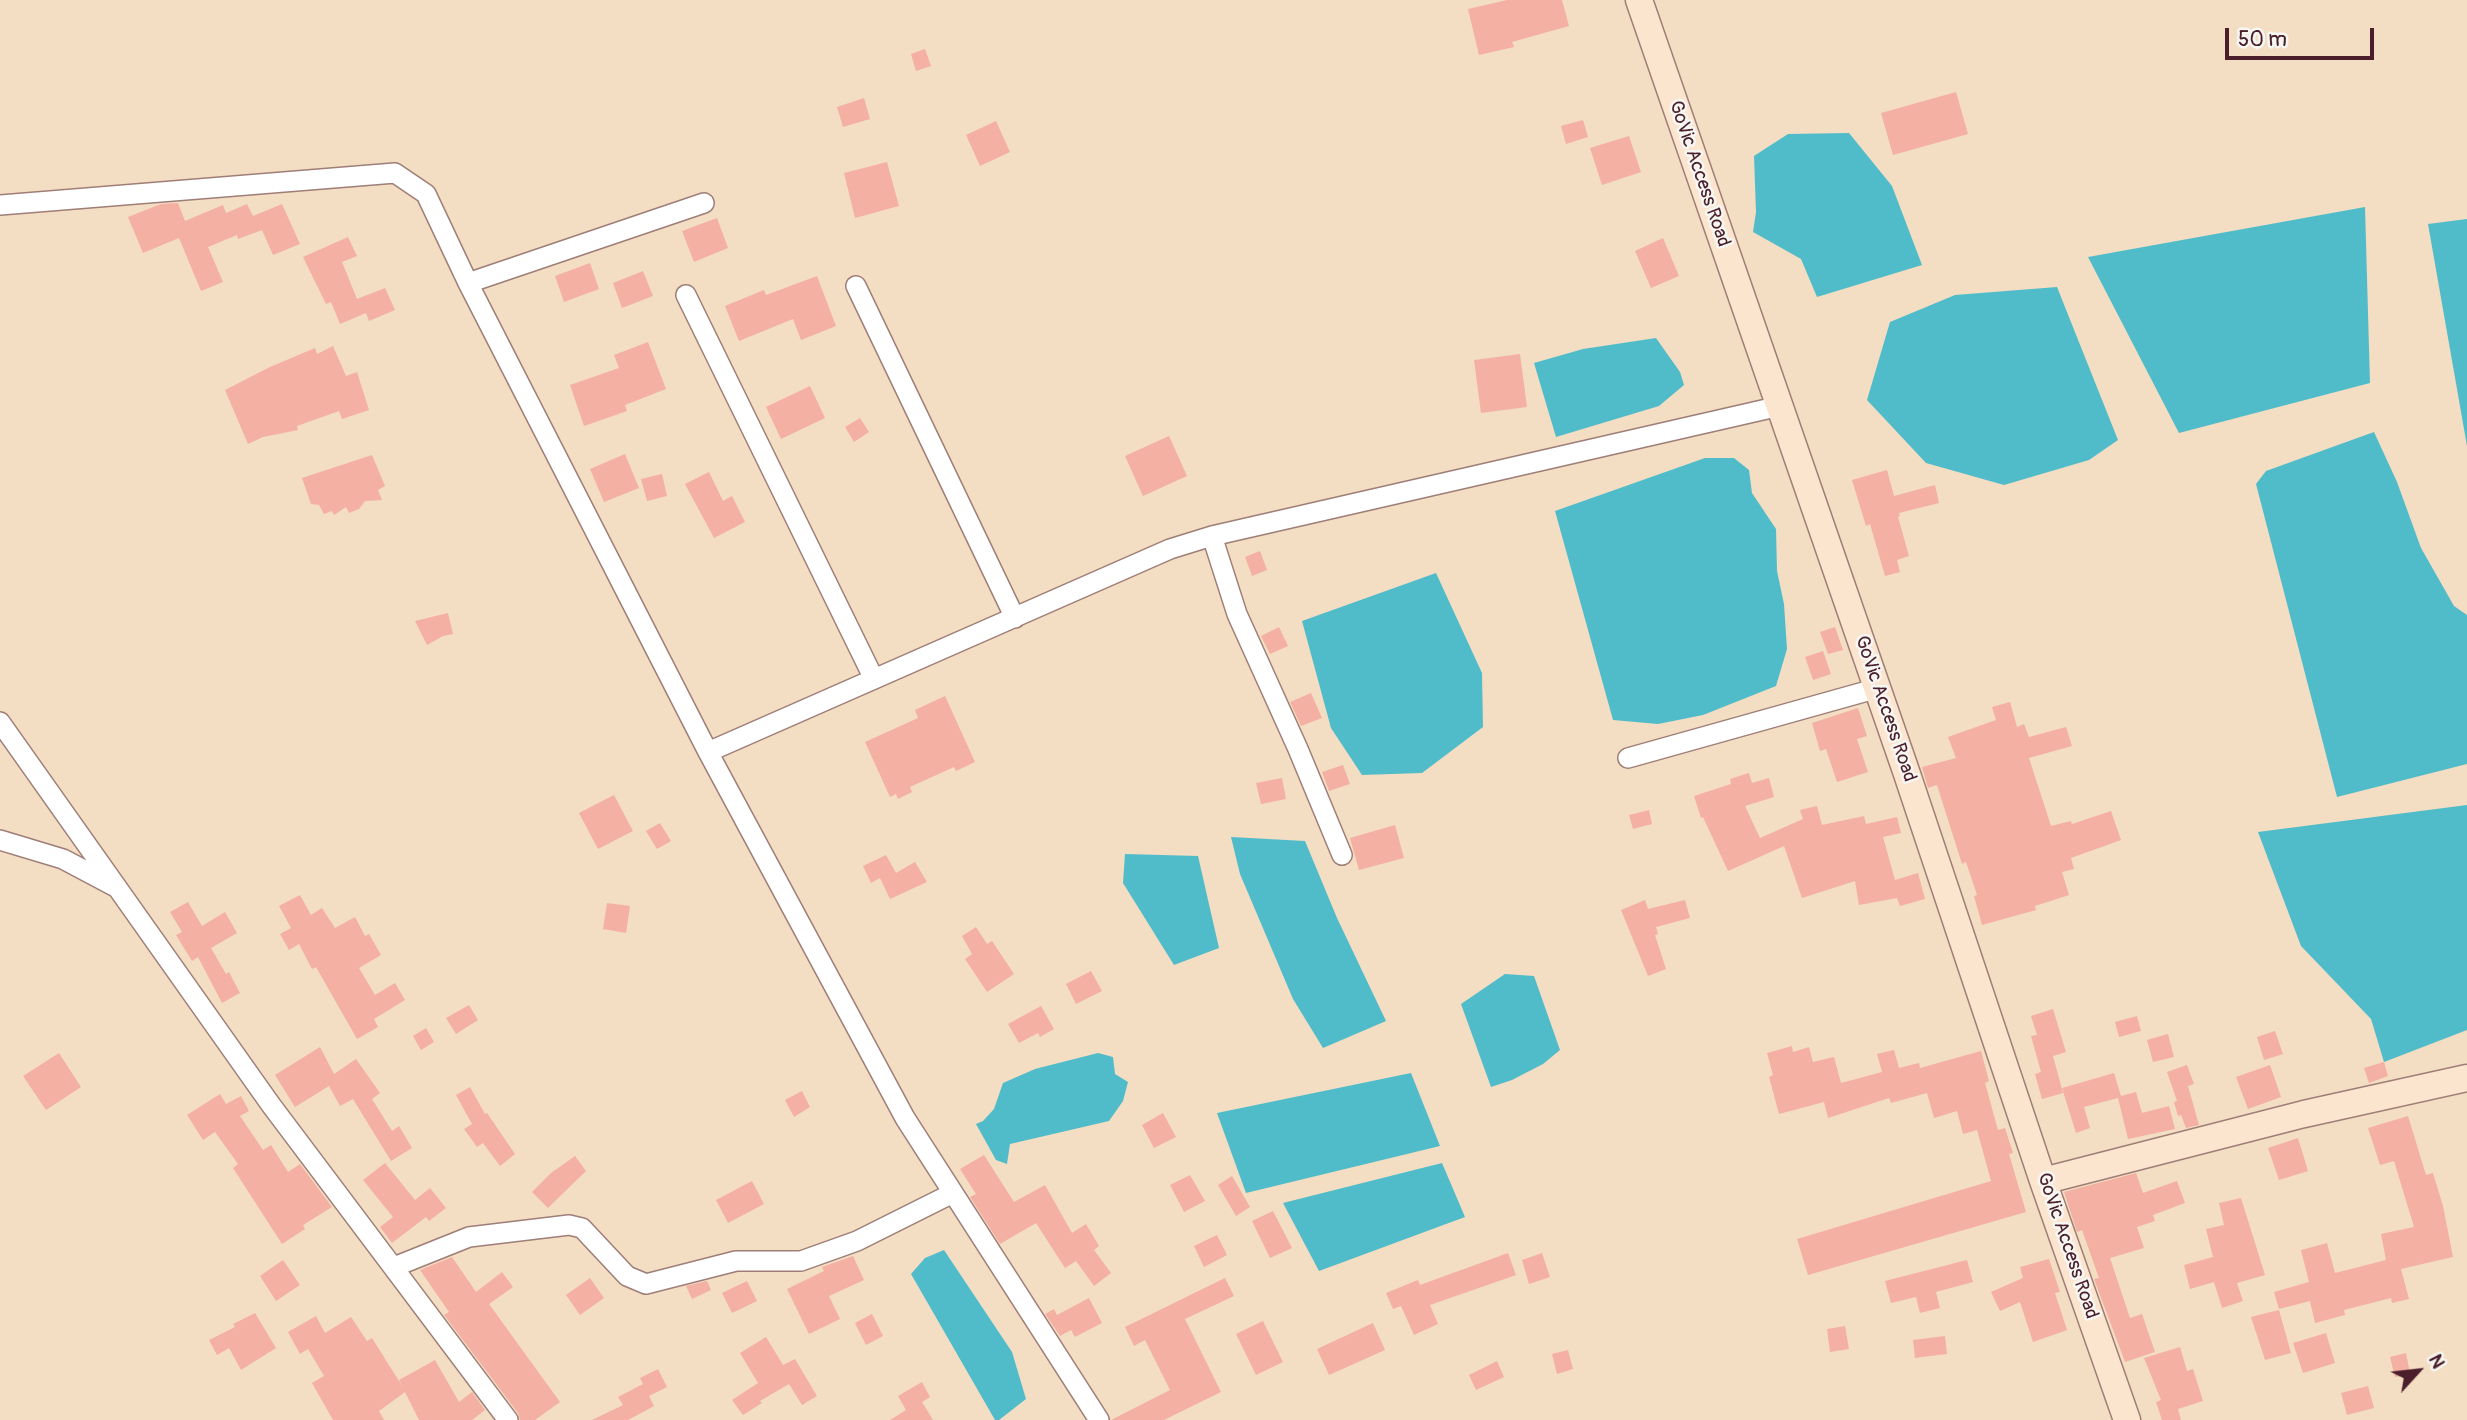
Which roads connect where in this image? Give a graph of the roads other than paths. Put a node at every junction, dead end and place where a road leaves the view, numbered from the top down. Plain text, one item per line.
1 (1639, 0) edge
2 (704, 202) dead end
3 (0, 205) edge
4 (468, 283) junction
5 (856, 286) dead end
6 (686, 295) dead end
7 (1780, 406) junction
8 (1212, 536) junction
9 (1014, 618) junction
10 (874, 679) junction
11 (1878, 688) junction
12 (0, 722) edge
13 (708, 752) junction
14 (1628, 758) dead end
15 (0, 840) edge
16 (1342, 855) dead end
17 (118, 888) junction
18 (2467, 1078) edge
19 (2043, 1181) junction
20 (953, 1193) junction
21 (394, 1267) junction
22 (508, 1420) edge
23 (1099, 1420) edge
24 (2127, 1420) edge

1 - 7 main road, GoVic Access Road
2 - 4 street
3 - 4 street
4 - 13 street
5 - 9 street
6 - 10 street
7 - 8 street
7 - 11 main road, GoVic Access Road
8 - 9 street
8 - 16 street
9 - 10 street
10 - 13 street
11 - 14 street
11 - 19 main road, GoVic Access Road
12 - 17 street
13 - 20 street
15 - 17 street
17 - 21 street
18 - 19 main road
19 - 24 main road, GoVic Access Road
20 - 21 street
20 - 23 street
21 - 22 street

